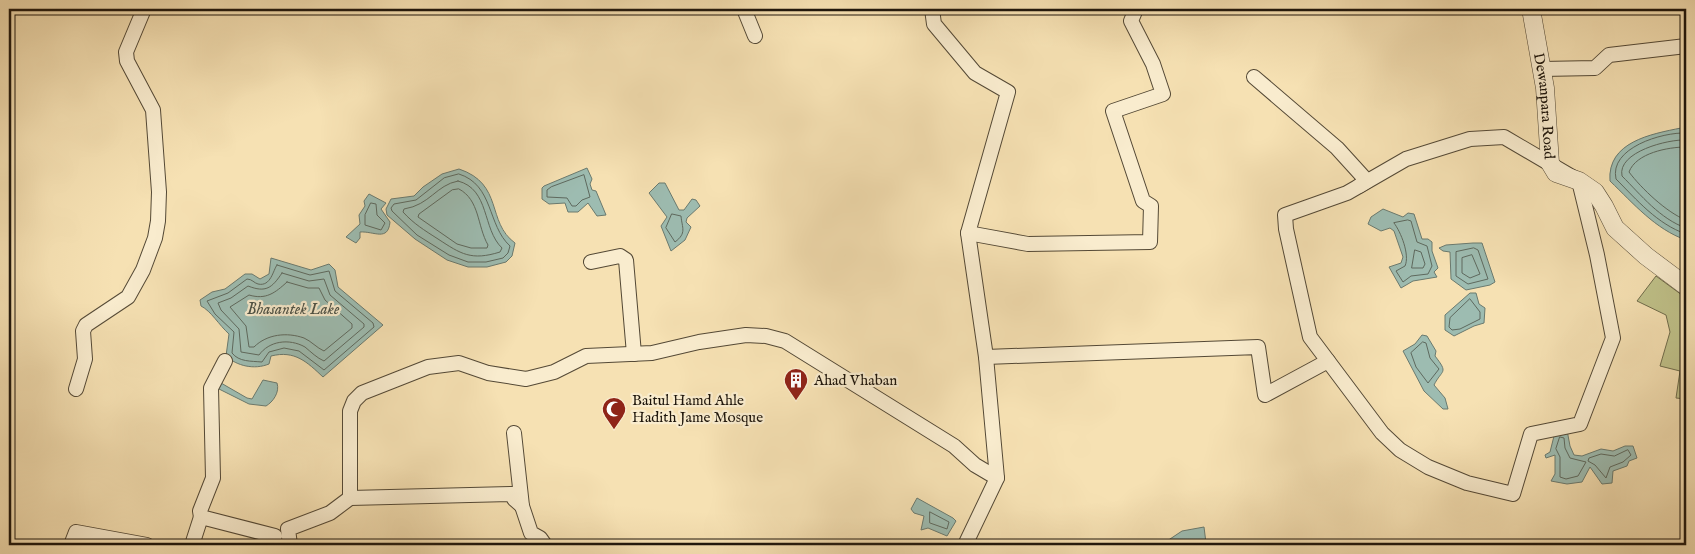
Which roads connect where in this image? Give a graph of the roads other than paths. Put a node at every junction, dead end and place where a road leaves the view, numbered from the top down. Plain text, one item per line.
1 (144, 9) edge
2 (744, 9) edge
3 (932, 9) edge
4 (1136, 9) edge
5 (1531, 9) edge
6 (755, 36) dead end
7 (1686, 46) edge
8 (1542, 69) junction
9 (1254, 77) dead end
10 (1550, 165) junction
11 (1579, 182) junction
12 (1359, 187) junction
13 (968, 233) junction
14 (590, 262) dead end
15 (1686, 286) edge
16 (634, 354) junction
17 (986, 357) junction
18 (225, 361) dead end
19 (1328, 361) junction
20 (76, 390) dead end
21 (514, 433) dead end
22 (997, 478) junction
23 (350, 498) junction
24 (522, 506) junction
25 (201, 517) junction
26 (275, 536) dead end
27 (71, 545) edge
28 (147, 545) edge
29 (192, 545) edge
30 (290, 545) edge
31 (545, 545) edge
32 (965, 545) edge

1 - 20 street
2 - 6 street
3 - 13 street
4 - 13 street
5 - 8 street, Dewanpara Road
7 - 8 street
8 - 10 street, Dewanpara Road
9 - 12 street
10 - 11 street, Dewanpara Road
10 - 12 street
11 - 15 street, Dewanpara Road
11 - 19 street
12 - 19 street
13 - 17 street
14 - 16 street
16 - 22 street
16 - 23 street
17 - 19 street
17 - 22 street
18 - 25 street
21 - 24 street
22 - 32 street
23 - 24 street
23 - 30 street
24 - 31 street
25 - 26 street
25 - 29 street
27 - 28 street

